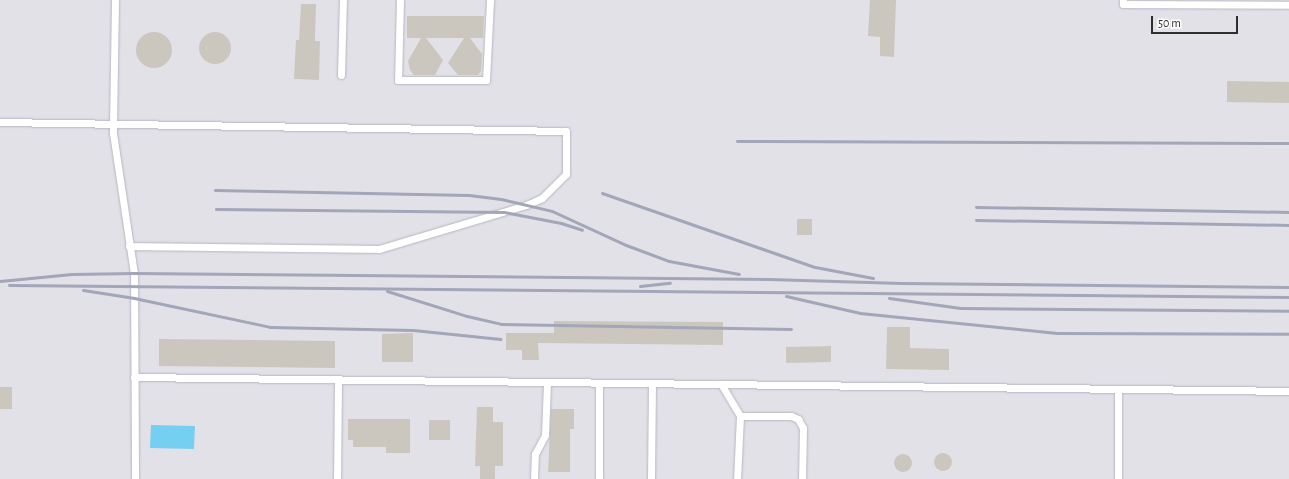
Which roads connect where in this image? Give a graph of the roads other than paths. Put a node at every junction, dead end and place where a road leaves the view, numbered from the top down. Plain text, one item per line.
1 (115, 0) edge
2 (342, 0) edge
3 (400, 0) edge
4 (490, 0) edge
5 (1123, 0) edge
6 (1289, 5) edge
7 (341, 75) dead end
8 (0, 122) edge
9 (113, 124) junction
10 (129, 246) junction
11 (134, 377) junction
12 (338, 379) junction
13 (547, 382) junction
14 (599, 382) junction
15 (652, 383) junction
16 (721, 384) junction
17 (1118, 389) junction
18 (1289, 391) edge
19 (740, 416) junction
20 (135, 479) edge
21 (337, 479) edge
22 (534, 479) edge
23 (599, 479) edge
24 (651, 479) edge
25 (737, 479) edge
26 (802, 479) edge
27 (1118, 479) edge

1 - 9 lane
2 - 7 lane
3 - 4 lane
5 - 6 lane
8 - 9 lane
9 - 10 lane
9 - 10 lane
10 - 11 lane
11 - 12 lane
11 - 20 lane
12 - 13 lane
12 - 21 lane
13 - 14 lane
13 - 22 lane
14 - 15 lane
14 - 23 lane
15 - 16 lane
15 - 24 lane
16 - 17 lane
16 - 19 lane
17 - 18 lane
17 - 27 lane
19 - 25 lane
19 - 26 lane

